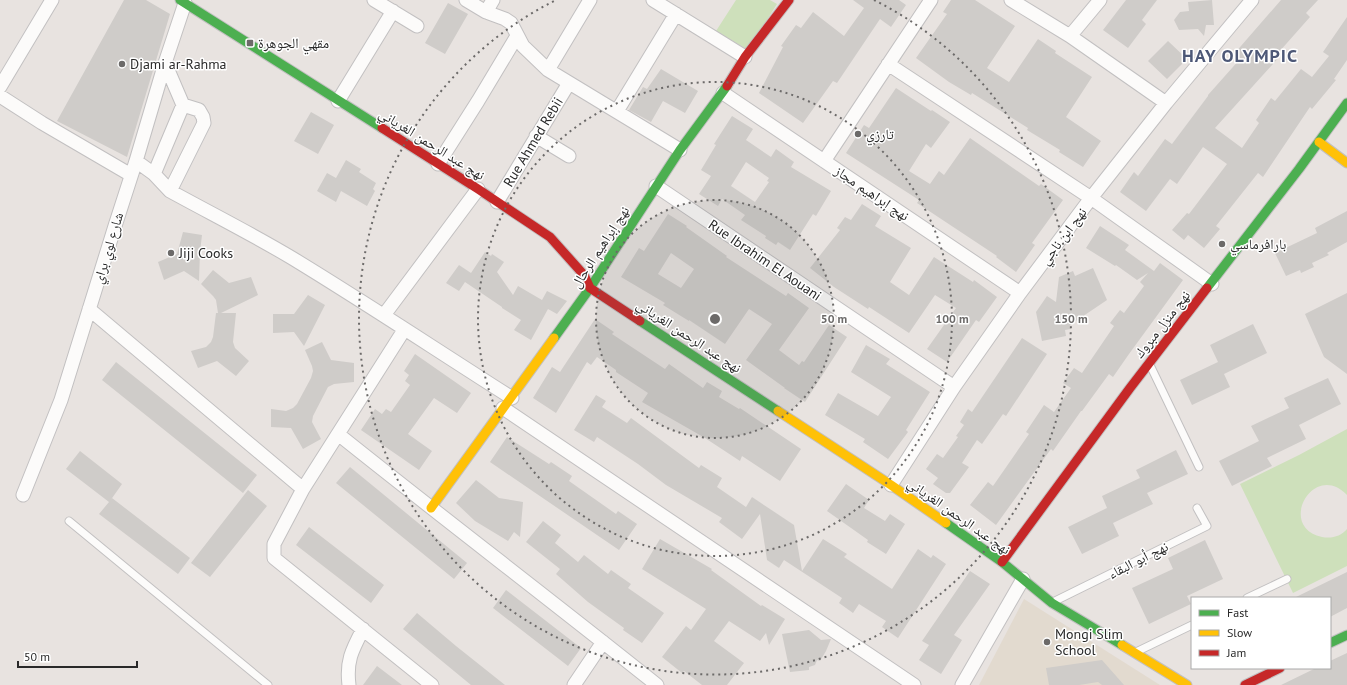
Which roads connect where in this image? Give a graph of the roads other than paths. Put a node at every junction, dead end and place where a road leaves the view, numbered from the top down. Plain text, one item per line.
1 (52, 0) edge
2 (374, 0) edge
3 (466, 0) edge
4 (493, 0) edge
5 (590, 0) edge
6 (653, 0) edge
7 (931, 0) edge
8 (1011, 0) edge
9 (1100, 0) edge
10 (1252, 0) edge
11 (184, 1) edge
12 (787, 1) edge
13 (393, 11) junction
14 (486, 12) junction
15 (676, 14) junction
16 (417, 26) dead end
17 (517, 36) junction
18 (1070, 36) junction
19 (745, 57) junction
20 (165, 63) junction
21 (888, 64) junction
22 (548, 70) junction
23 (569, 83) junction
24 (0, 88) edge
25 (723, 93) junction
26 (0, 96) edge
27 (338, 101) junction
28 (1166, 103) junction
29 (1347, 104) edge
30 (182, 106) junction
31 (617, 111) junction
32 (536, 136) junction
33 (1320, 142) junction
34 (680, 150) junction
35 (569, 156) dead end
36 (824, 161) junction
37 (136, 162) junction
38 (1347, 163) edge
39 (438, 164) junction
40 (131, 174) junction
41 (154, 174) junction
42 (656, 186) junction
43 (478, 189) junction
44 (170, 191) junction
45 (1091, 198) junction
46 (496, 202) junction
47 (1212, 284) junction
48 (590, 288) junction
49 (1020, 293) junction
50 (89, 309) junction
51 (384, 315) junction
52 (404, 330) junction
53 (1149, 363) junction
54 (954, 387) junction
55 (512, 398) junction
56 (503, 408) junction
57 (338, 434) junction
58 (1199, 467) dead end
59 (891, 485) junction
60 (304, 489) junction
61 (23, 495) dead end
62 (431, 508) junction
63 (1197, 508) dead end
64 (69, 521) dead end
65 (1002, 562) junction
66 (1023, 579) junction
67 (1287, 579) dead end
68 (1249, 597) edge
69 (1052, 603) junction
70 (1191, 625) edge
71 (363, 629) junction
72 (1347, 635) edge
73 (603, 642) junction
74 (1331, 643) edge
75 (1134, 652) junction
76 (1278, 669) edge
77 (268, 685) edge
78 (349, 685) edge
79 (432, 685) edge
80 (574, 685) edge
81 (657, 685) edge
82 (914, 685) edge
83 (962, 685) edge
84 (1187, 685) edge
85 (1245, 685) edge

1 - 24 street
2 - 13 street
3 - 14 street
4 - 14 street
5 - 22 street
6 - 15 street
7 - 21 street
8 - 18 street
9 - 18 street
10 - 28 street, نهج ابن ناجي
11 - 20 street, شارع لوي براي
11 - 27 street, نهج عبد الرحمن الغرياني
12 - 19 street, نهج إبراهيم الرحال
13 - 16 street
13 - 27 street
14 - 17 street
15 - 19 street
15 - 31 street
17 - 22 street
17 - 39 street
18 - 28 street
19 - 25 street, نهج إبراهيم الرحال
20 - 30 street
20 - 37 street, شارع لوي براي
21 - 36 street
21 - 45 street
22 - 23 street
23 - 31 street
23 - 32 street, Rue Ahmed Rebii
25 - 34 street, نهج إبراهيم الرحال
25 - 36 street, نهج إبراهيم مجاز
26 - 40 street
27 - 39 street, نهج عبد الرحمن الغرياني
28 - 45 street, نهج ابن ناجي
29 - 33 street, نهج منزل مبروك
30 - 41 street
30 - 44 street
31 - 34 street
32 - 35 street
32 - 46 street, Rue Ahmed Rebii
33 - 38 street
33 - 47 street, نهج منزل مبروك
34 - 42 street, نهج إبراهيم الرحال
36 - 49 street, نهج إبراهيم مجاز
37 - 40 street, شارع لوي براي
37 - 41 street
39 - 43 street, نهج عبد الرحمن الغرياني
40 - 50 street, شارع لوي براي
41 - 44 street
42 - 48 street, نهج إبراهيم الرحال
42 - 54 street, Rue Ibrahim El Aouani
43 - 46 street, نهج عبد الرحمن الغرياني
43 - 51 street
44 - 51 street
45 - 47 street
45 - 49 street, نهج ابن ناجي
46 - 48 street, نهج عبد الرحمن الغرياني
47 - 53 street, نهج منزل مبروك
48 - 55 street, نهج إبراهيم الرحال
48 - 59 street, نهج عبد الرحمن الغرياني
49 - 54 street, نهج ابن ناجي
50 - 60 street
50 - 61 street, شارع لوي براي
51 - 52 street
52 - 55 street
52 - 57 street
53 - 58 lane
53 - 65 street, نهج منزل مبروك
54 - 59 street, نهج ابن ناجي
55 - 56 street, نهج إبراهيم الرحال
56 - 62 street, نهج إبراهيم الرحال
56 - 82 street
57 - 60 street
57 - 62 street
59 - 65 street, نهج عبد الرحمن الغرياني
60 - 71 street
62 - 73 street
63 - 69 lane, نهج أبو البقاء
64 - 77 lane
65 - 66 street, نهج عبد الرحمن الغرياني
66 - 69 street, نهج عبد الرحمن الغرياني
66 - 83 street
67 - 68 lane
69 - 75 street, نهج عبد الرحمن الغرياني
70 - 75 lane
71 - 78 street
71 - 79 street
72 - 74 street
73 - 80 street
73 - 81 street
75 - 84 street, نهج عبد الرحمن الغرياني
76 - 85 street

